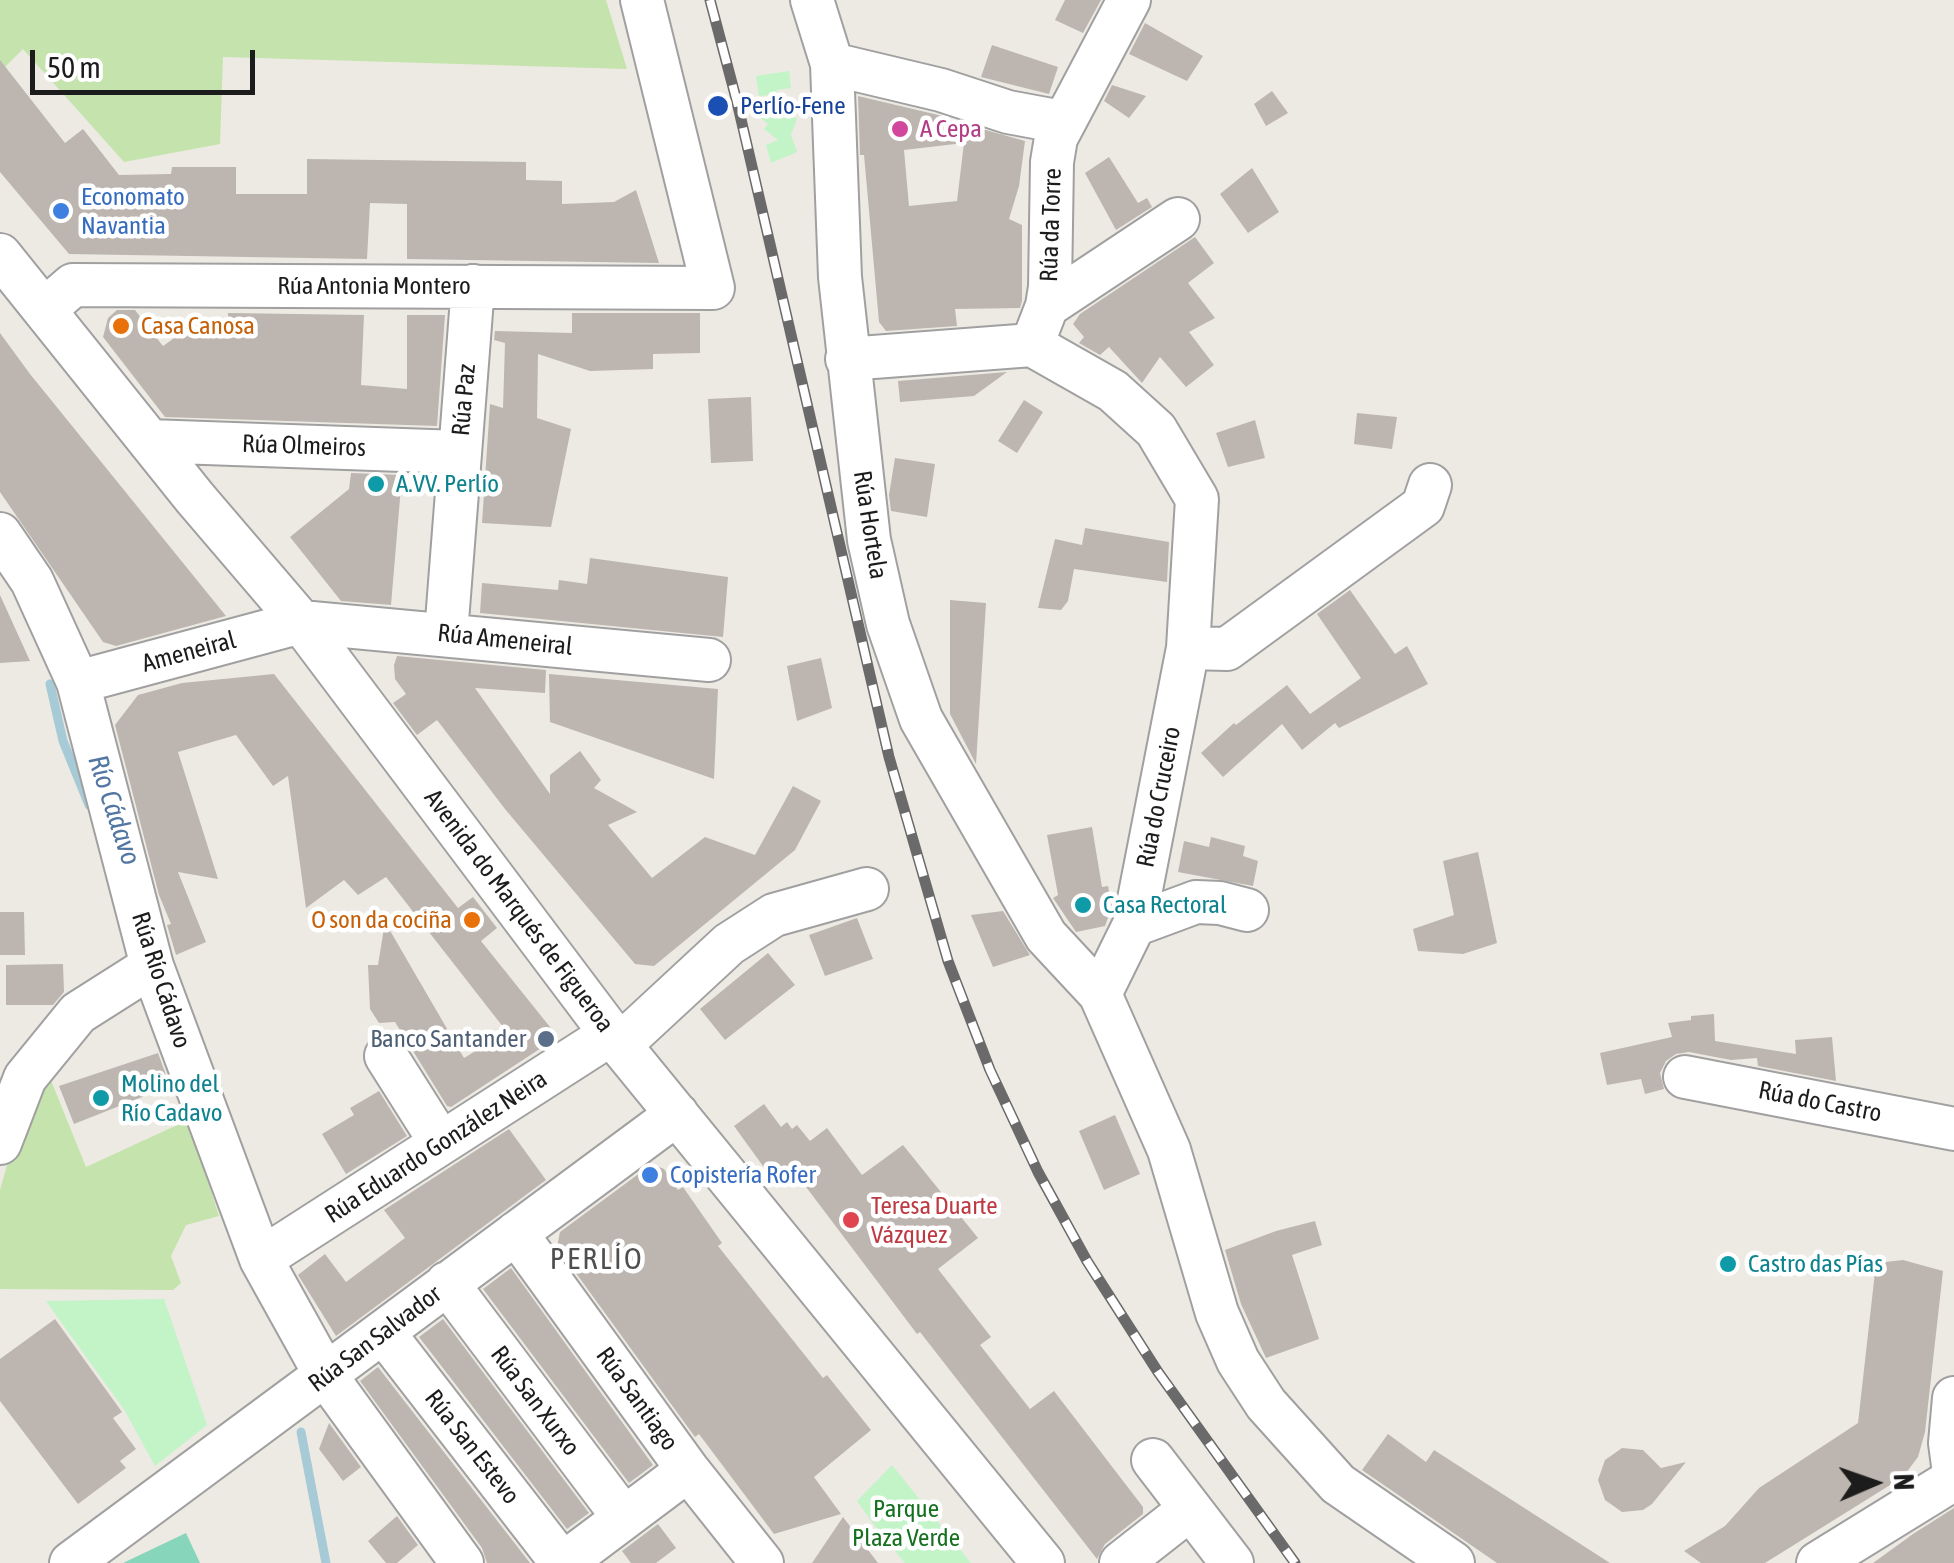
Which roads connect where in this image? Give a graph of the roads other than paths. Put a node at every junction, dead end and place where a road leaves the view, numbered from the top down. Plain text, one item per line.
1 (642, 0) edge
2 (812, 0) edge
3 (1129, 0) edge
4 (832, 64) junction
5 (1062, 122) junction
6 (1178, 220) dead end
7 (0, 255) edge
8 (473, 286) junction
9 (44, 310) junction
10 (1039, 326) junction
11 (847, 359) junction
12 (149, 441) junction
13 (460, 452) junction
14 (1430, 485) dead end
15 (0, 534) edge
16 (301, 622) junction
17 (446, 634) junction
18 (1188, 648) junction
19 (709, 660) dead end
20 (78, 682) junction
21 (867, 889) dead end
22 (1248, 910) dead end
23 (1134, 925) junction
24 (152, 966) junction
25 (1100, 994) junction
26 (615, 1040) junction
27 (386, 1056) dead end
28 (1685, 1077) dead end
29 (677, 1114) junction
30 (1954, 1129) edge
31 (442, 1143) junction
32 (0, 1144) edge
33 (516, 1233) junction
34 (261, 1259) junction
35 (447, 1283) junction
36 (383, 1332) junction
37 (326, 1376) junction
38 (1954, 1398) edge
39 (1153, 1460) dead end
40 (688, 1470) junction
41 (1954, 1476) edge
42 (1190, 1509) junction
43 (624, 1518) junction
44 (72, 1563) edge
45 (462, 1563) edge
46 (563, 1563) edge
47 (762, 1563) edge
48 (1043, 1563) edge
49 (1121, 1563) edge
50 (1232, 1563) edge
51 (1453, 1563) edge
52 (1818, 1563) edge

1 - 8 street, Rúa Antonia Montero
2 - 4 street, Rúa Hortela
3 - 5 street, Rúa da Torre
4 - 5 street
4 - 11 street, Rúa Hortela
5 - 10 street, Rúa da Torre
6 - 10 street
7 - 9 street, Avenida do Marqués de Figueroa
8 - 9 street, Rúa Antonia Montero
8 - 13 street, Rúa Paz
9 - 12 street, Avenida do Marqués de Figueroa
10 - 11 street
10 - 18 street, Rúa do Cruceiro
11 - 25 street, Rúa Hortela
12 - 13 street, Rúa Olmeiros
12 - 16 street, Avenida do Marqués de Figueroa
13 - 17 street, Rúa Paz
14 - 18 street
15 - 20 street, Rúa Río Cádavo
16 - 17 street, Rúa Ameneiral
16 - 20 street, Ameneiral
16 - 26 street, Avenida do Marqués de Figueroa
17 - 19 street, Rúa Ameneiral
18 - 23 street, Rúa do Cruceiro
20 - 24 street, Rúa Río Cádavo
21 - 26 street, Rúa Eduardo González Neira
22 - 23 street
23 - 25 street, Rúa do Cruceiro
24 - 32 street
24 - 34 street, Rúa Río Cádavo
25 - 51 street
26 - 29 street, Avenida do Marqués de Figueroa
26 - 31 street, Rúa Eduardo González Neira
27 - 31 street
28 - 30 street, Rúa do Castro
29 - 33 street, Rúa San Salvador
29 - 48 street, Avenida do Marqués de Figueroa
31 - 34 street, Rúa Eduardo González Neira
33 - 35 street, Rúa San Salvador
33 - 40 street, Rúa Santiago
34 - 37 street, Rúa Río Cádavo
35 - 36 street, Rúa San Salvador
35 - 43 street, Rúa San Xurxo
36 - 37 street, Rúa San Salvador
36 - 46 street, Rúa San Estevo
37 - 44 street, Rúa San Salvador
37 - 45 street, Rúa Río Cádavo
38 - 41 street
39 - 42 street
40 - 43 street
40 - 47 street, Rúa Santiago
41 - 52 street
42 - 49 street
42 - 50 street
43 - 46 street

